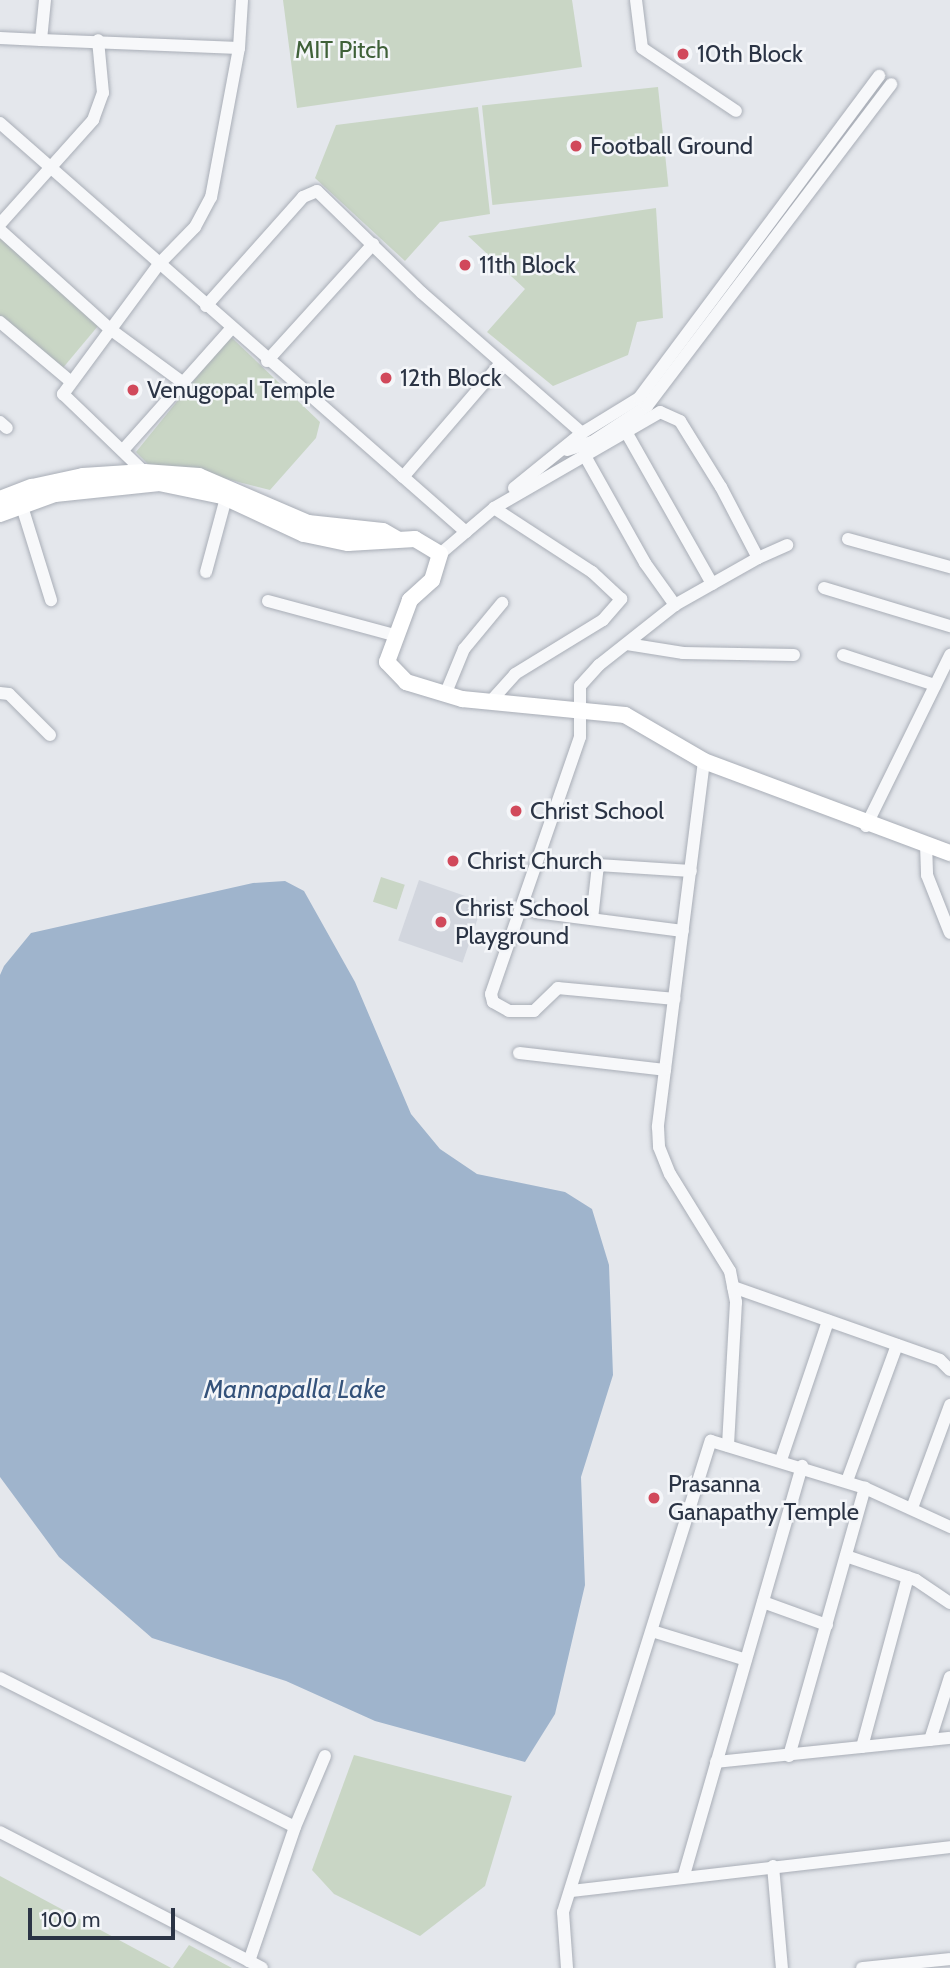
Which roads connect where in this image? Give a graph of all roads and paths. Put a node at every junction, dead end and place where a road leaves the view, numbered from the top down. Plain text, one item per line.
1 (45, 0) edge
2 (242, 0) edge
3 (636, 0) edge
4 (0, 38) edge
5 (41, 40) junction
6 (98, 40) junction
7 (239, 48) junction
8 (879, 76) dead end
9 (891, 83) dead end
10 (736, 111) dead end
11 (0, 123) edge
12 (51, 168) junction
13 (0, 227) edge
14 (373, 244) junction
15 (159, 264) junction
16 (206, 306) junction
17 (0, 322) edge
18 (110, 329) junction
19 (232, 329) junction
20 (267, 360) junction
21 (501, 363) junction
22 (70, 381) junction
23 (185, 384) junction
24 (625, 430) junction
25 (582, 433) junction
26 (124, 449) junction
27 (565, 451) junction
28 (585, 456) junction
29 (144, 472) junction
30 (402, 477) junction
31 (20, 498) junction
32 (226, 498) junction
33 (0, 499) edge
34 (494, 508) junction
35 (0, 514) edge
36 (463, 530) junction
37 (397, 539) junction
38 (848, 539) dead end
39 (787, 545) dead end
40 (440, 554) junction
41 (758, 558) junction
42 (950, 567) edge
43 (206, 572) dead end
44 (712, 584) junction
45 (824, 588) dead end
46 (51, 600) dead end
47 (268, 601) dead end
48 (502, 603) dead end
49 (675, 605) junction
50 (950, 626) edge
51 (394, 635) junction
52 (627, 644) junction
53 (794, 655) dead end
54 (843, 655) dead end
55 (950, 655) edge
56 (935, 685) junction
57 (0, 693) edge
58 (445, 695) junction
59 (491, 701) junction
60 (580, 708) junction
61 (50, 735) dead end
62 (704, 761) junction
63 (866, 825) junction
64 (926, 844) junction
65 (950, 853) edge
66 (691, 871) junction
67 (523, 904) junction
68 (592, 919) junction
69 (683, 931) junction
70 (950, 933) edge
71 (674, 999) junction
72 (519, 1053) dead end
73 (665, 1070) junction
74 (733, 1287) junction
75 (828, 1321) junction
76 (897, 1345) junction
77 (950, 1368) edge
78 (950, 1405) edge
79 (728, 1446) junction
80 (780, 1460) junction
81 (802, 1466) junction
82 (846, 1481) junction
83 (864, 1488) junction
84 (912, 1508) junction
85 (950, 1527) edge
86 (846, 1556) junction
87 (908, 1577) junction
88 (762, 1602) junction
89 (950, 1603) edge
90 (827, 1625) junction
91 (652, 1631) junction
92 (746, 1661) junction
93 (950, 1676) edge
94 (0, 1678) edge
95 (950, 1738) edge
96 (930, 1740) junction
97 (862, 1748) junction
98 (326, 1756) dead end
99 (789, 1756) junction
100 (716, 1762) junction
101 (295, 1827) junction
102 (0, 1832) edge
103 (950, 1847) edge
104 (773, 1866) junction
105 (684, 1875) junction
106 (571, 1891) junction
107 (950, 1959) edge
108 (249, 1961) junction
109 (262, 1968) edge
110 (567, 1968) edge
111 (782, 1968) edge
112 (862, 1968) edge

1 - 5 street
2 - 7 street
3 - 10 street
4 - 5 street
5 - 6 street
6 - 7 street
6 - 12 street
7 - 15 street
8 - 25 street
9 - 27 street
11 - 12 street
12 - 13 street
12 - 15 street
13 - 18 street
14 - 16 street
14 - 20 street
14 - 21 street
15 - 16 street
15 - 18 street
16 - 19 street
17 - 22 street
18 - 22 street
18 - 23 street
19 - 20 street
19 - 23 street
20 - 30 street
21 - 25 street
21 - 30 street
22 - 26 street
23 - 26 street
24 - 28 street
24 - 41 street
24 - 44 street
25 - 27 street
26 - 29 street
27 - 36 street
28 - 34 street
28 - 49 street
29 - 31 main road
29 - 37 main road
30 - 36 street
31 - 32 main road
31 - 33 main road
31 - 35 main road
31 - 46 street
32 - 37 main road
32 - 43 street
34 - 36 street
34 - 59 street
36 - 40 street
37 - 40 main road
38 - 42 street
39 - 41 street
40 - 51 main road
41 - 44 street
44 - 49 street
45 - 50 street
47 - 51 street
48 - 58 street
49 - 52 street
51 - 58 main road
52 - 53 street
52 - 60 street
54 - 56 street
55 - 56 street
56 - 63 street
57 - 61 street
58 - 59 main road
59 - 60 main road
60 - 62 main road
60 - 67 street
62 - 63 main road
62 - 66 street
63 - 64 main road
64 - 65 main road
64 - 70 street
66 - 68 street
66 - 69 street
67 - 68 street
67 - 71 street
68 - 69 street
69 - 71 street
71 - 73 street
72 - 73 street
73 - 74 street
74 - 75 street
74 - 79 street
75 - 76 street
75 - 80 street
76 - 77 street
76 - 82 street
78 - 84 street
79 - 80 street
79 - 91 street
80 - 81 street
81 - 82 street
81 - 88 street
82 - 83 street
83 - 84 street
83 - 86 street
84 - 85 street
86 - 87 street
86 - 90 street
87 - 89 street
87 - 97 street
88 - 90 street
88 - 92 street
90 - 99 street
91 - 92 street
91 - 106 street
92 - 100 street
93 - 96 street
94 - 101 street
95 - 96 street
96 - 97 street
97 - 99 street
98 - 101 street
99 - 100 street
100 - 105 street
101 - 108 street
102 - 108 street
103 - 104 street
104 - 105 street
104 - 111 street
105 - 106 street
106 - 110 street
107 - 112 street
108 - 109 street

